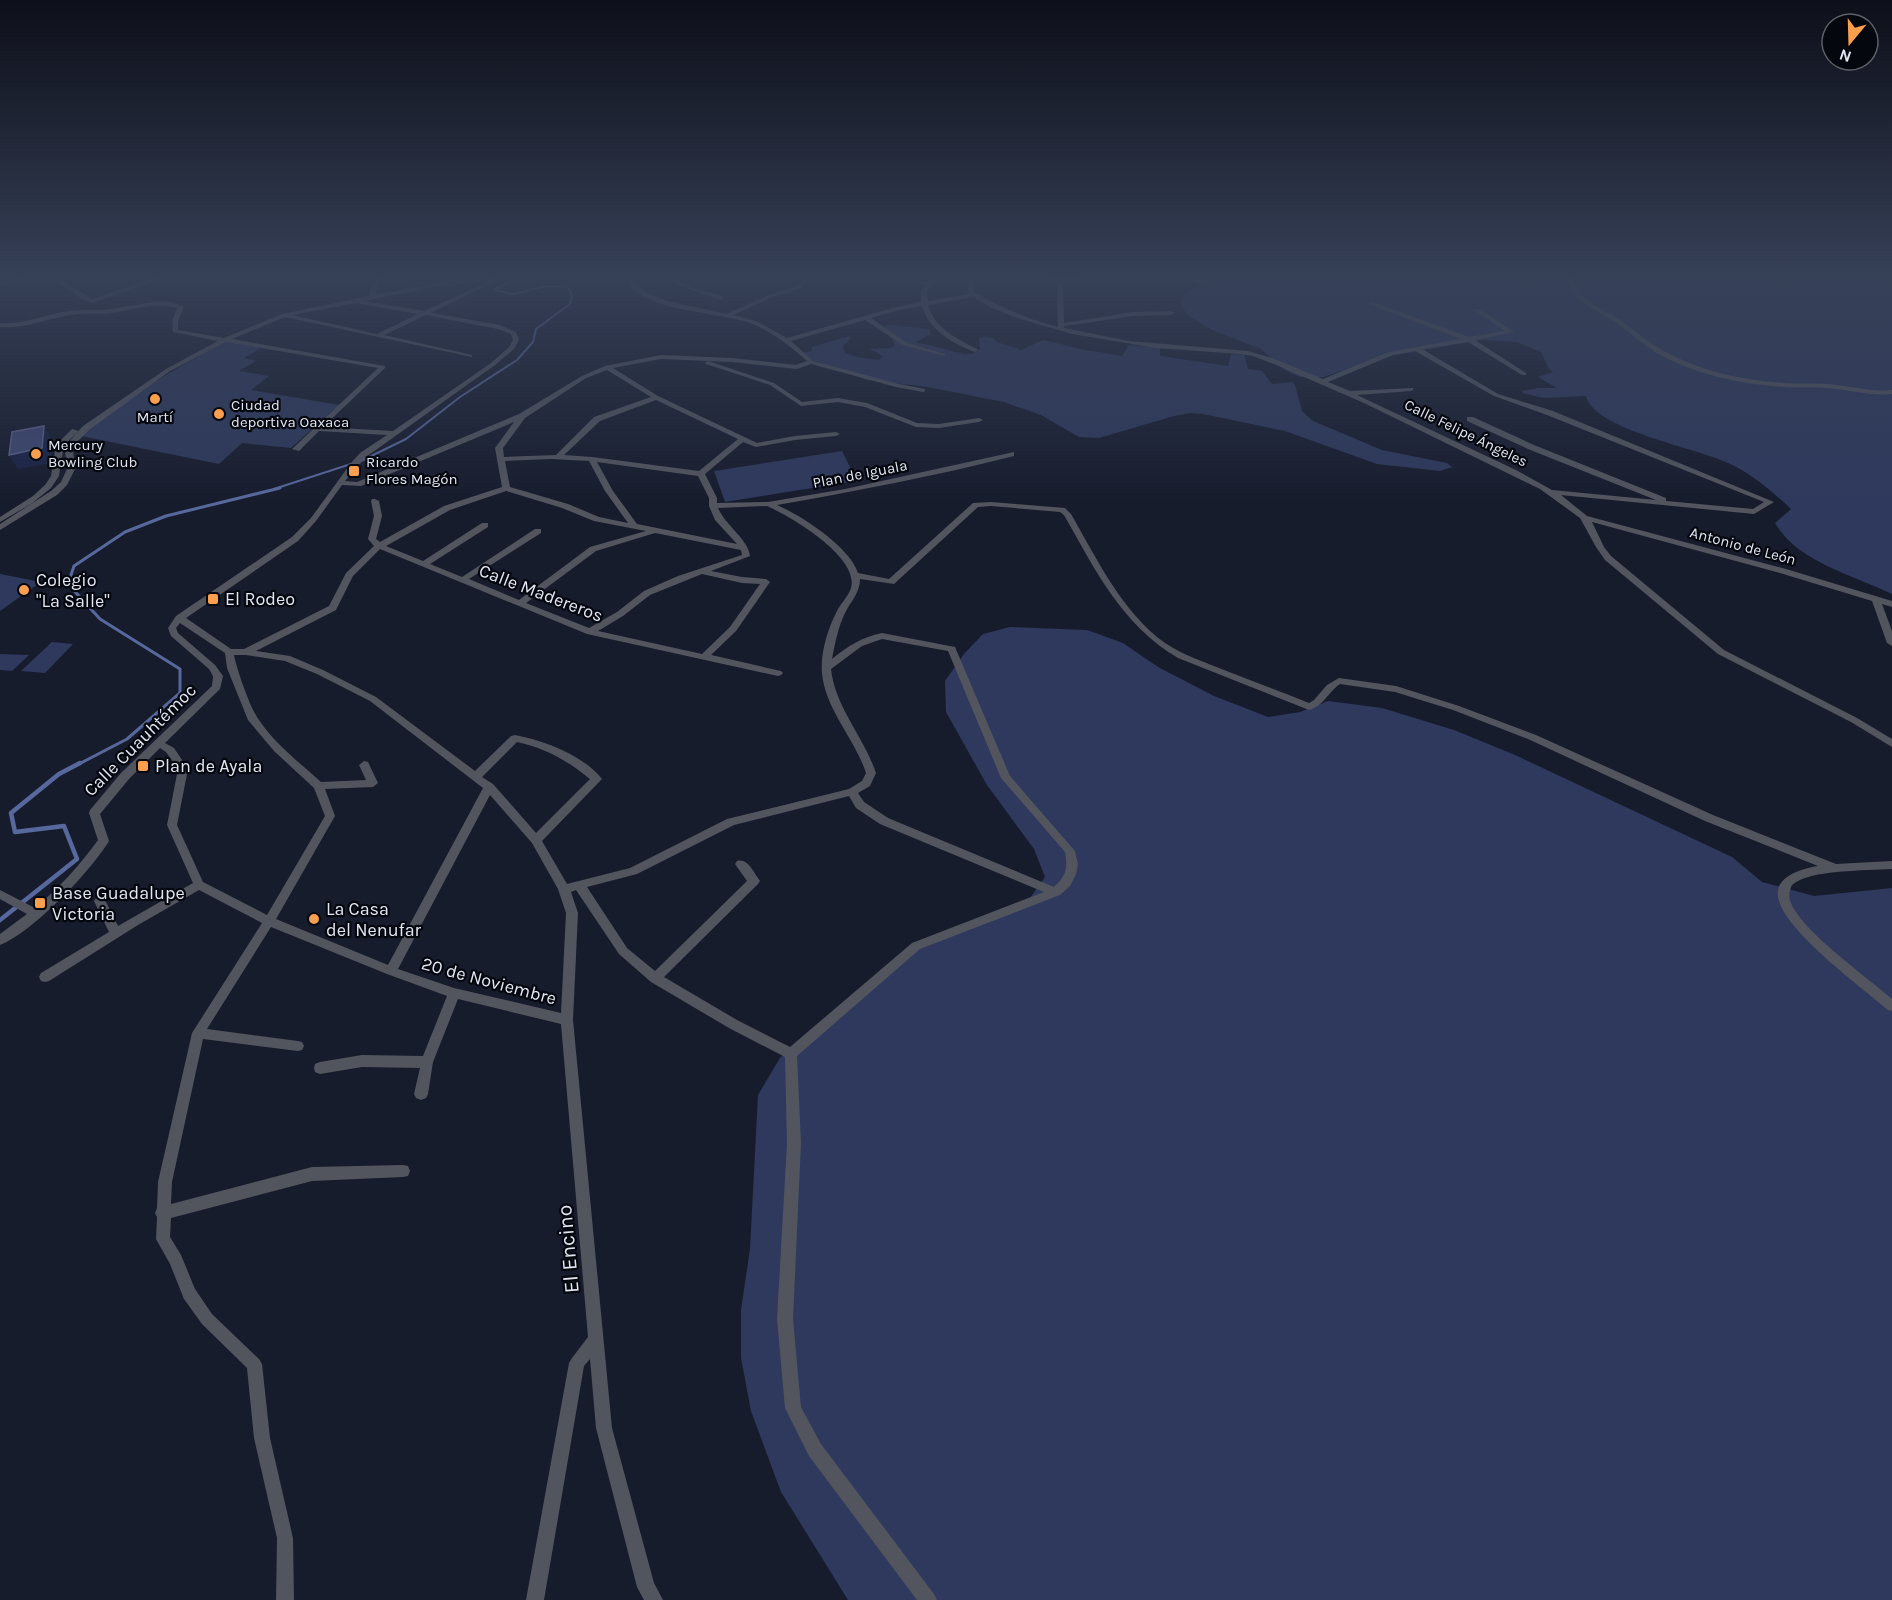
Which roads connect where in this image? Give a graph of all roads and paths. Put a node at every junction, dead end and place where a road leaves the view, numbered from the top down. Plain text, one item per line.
1 (195, 353) edge
2 (199, 353) edge
3 (297, 353) edge
4 (455, 353) edge
5 (506, 353) edge
6 (799, 353) edge
7 (935, 353) edge
8 (1246, 353) edge
9 (1393, 353) edge
10 (1423, 353) edge
11 (1490, 353) edge
12 (1663, 353) edge
13 (943, 355) dead end
14 (470, 356) dead end
15 (688, 357) junction
16 (811, 362) junction
17 (608, 367) junction
18 (1524, 374) dead end
19 (1322, 382) junction
20 (1411, 389) dead end
21 (923, 390) dead end
22 (1892, 392) edge
23 (1350, 393) junction
24 (656, 396) junction
25 (522, 417) junction
26 (1470, 419) dead end
27 (979, 420) dead end
28 (317, 429) junction
29 (392, 433) junction
30 (836, 434) dead end
31 (742, 439) junction
32 (296, 449) dead end
33 (1011, 454) dead end
34 (558, 457) junction
35 (500, 459) junction
36 (592, 459) junction
37 (701, 474) junction
38 (340, 483) junction
39 (506, 488) junction
40 (1549, 491) junction
41 (375, 501) dead end
42 (768, 504) junction
43 (1674, 505) junction
44 (712, 506) junction
45 (1585, 518) junction
46 (0, 520) edge
47 (485, 525) dead end
48 (635, 527) junction
49 (0, 528) edge
50 (538, 531) dead end
51 (657, 531) junction
52 (379, 546) junction
53 (745, 548) junction
54 (424, 564) junction
55 (700, 571) junction
56 (855, 574) junction
57 (462, 580) junction
58 (1876, 600) junction
59 (519, 604) junction
60 (1892, 604) edge
61 (179, 618) junction
62 (590, 633) junction
63 (1892, 643) edge
64 (229, 652) junction
65 (246, 652) junction
66 (704, 657) junction
67 (826, 668) junction
68 (778, 674) dead end
69 (160, 744) junction
70 (1892, 744) edge
71 (364, 765) dead end
72 (475, 778) junction
73 (319, 786) junction
74 (489, 787) junction
75 (852, 792) junction
76 (536, 840) junction
77 (741, 864) dead end
78 (1892, 865) edge
79 (1836, 869) junction
80 (199, 885) junction
81 (579, 885) junction
82 (564, 889) junction
83 (1056, 892) junction
84 (0, 894) edge
85 (100, 901) dead end
86 (32, 911) junction
87 (269, 921) junction
88 (11, 933) junction
89 (115, 933) junction
90 (0, 939) edge
91 (0, 948) edge
92 (392, 971) junction
93 (45, 977) dead end
94 (655, 978) junction
95 (454, 993) junction
96 (1892, 1006) edge
97 (567, 1020) junction
98 (198, 1033) junction
99 (298, 1046) dead end
100 (791, 1054) junction
101 (427, 1062) junction
102 (320, 1068) dead end
103 (422, 1094) dead end
104 (403, 1171) dead end
105 (162, 1213) junction
106 (596, 1339) junction
107 (285, 1600) edge
108 (535, 1600) edge
109 (654, 1600) edge
110 (928, 1600) edge

1 - 46 street
2 - 49 street
3 - 28 street
4 - 14 street
5 - 29 street
6 - 16 street
7 - 13 street
8 - 19 street, Calle Felipe Ángeles
9 - 19 street
10 - 43 street
11 - 18 street
12 - 22 street
15 - 16 street
15 - 17 street
15 - 27 street
16 - 21 street
17 - 24 street
17 - 25 street
19 - 23 street, Calle Felipe Ángeles
20 - 23 street
23 - 40 street, Calle Felipe Ángeles
24 - 31 street
24 - 34 street
25 - 35 street
25 - 38 street
26 - 43 street
28 - 29 street
28 - 32 street
29 - 38 street
30 - 31 street
31 - 37 street
33 - 42 street, Plan de Iguala
34 - 35 street
34 - 36 street
35 - 39 street
36 - 37 street
36 - 48 street
37 - 44 street
38 - 61 street
39 - 48 street
39 - 52 street
40 - 43 street
40 - 45 street, Calle Felipe Ángeles
41 - 52 street
42 - 44 street, Plan de Iguala
42 - 56 street
44 - 53 street
45 - 58 street, Antonio de León
45 - 70 street, Calle Felipe Ángeles
47 - 54 street
48 - 51 street
50 - 57 street
51 - 53 street
51 - 59 street
52 - 54 street, Calle Madereros
52 - 65 street
53 - 55 street
54 - 57 street, Calle Madereros
55 - 62 street
55 - 66 street
56 - 67 street
56 - 79 street
57 - 59 street, Calle Madereros
58 - 60 street, Antonio de León
58 - 63 street
59 - 62 street, Calle Madereros
61 - 64 street
61 - 69 street, Calle Cuauhtémoc
62 - 66 street, Calle Madereros
64 - 65 street, El Encino
64 - 73 street
65 - 72 street, El Encino
66 - 68 street, Calle Madereros
67 - 75 street
67 - 83 street
69 - 80 street
69 - 86 street, Calle Cuauhtémoc
71 - 73 street
72 - 74 street, El Encino
72 - 76 street
73 - 87 street
74 - 76 street, El Encino
74 - 92 street
75 - 81 street
75 - 83 street
76 - 82 street, El Encino
77 - 94 street
78 - 79 street
79 - 96 street
80 - 87 street, 20 de Noviembre
80 - 89 street
81 - 82 street
81 - 94 street
82 - 97 street, El Encino
83 - 100 street
84 - 86 street
85 - 89 street
86 - 88 street, Calle Cuauhtémoc
87 - 92 street, 20 de Noviembre
87 - 98 street
88 - 90 street, Calle Cuauhtémoc
88 - 91 street
89 - 93 street
92 - 95 street, 20 de Noviembre
94 - 100 street
95 - 97 street, 20 de Noviembre
95 - 101 street
97 - 106 street, El Encino
98 - 99 street
98 - 105 street
100 - 110 street
101 - 102 street
101 - 103 street
104 - 105 street
105 - 107 street
106 - 108 street
106 - 109 street, El Encino

